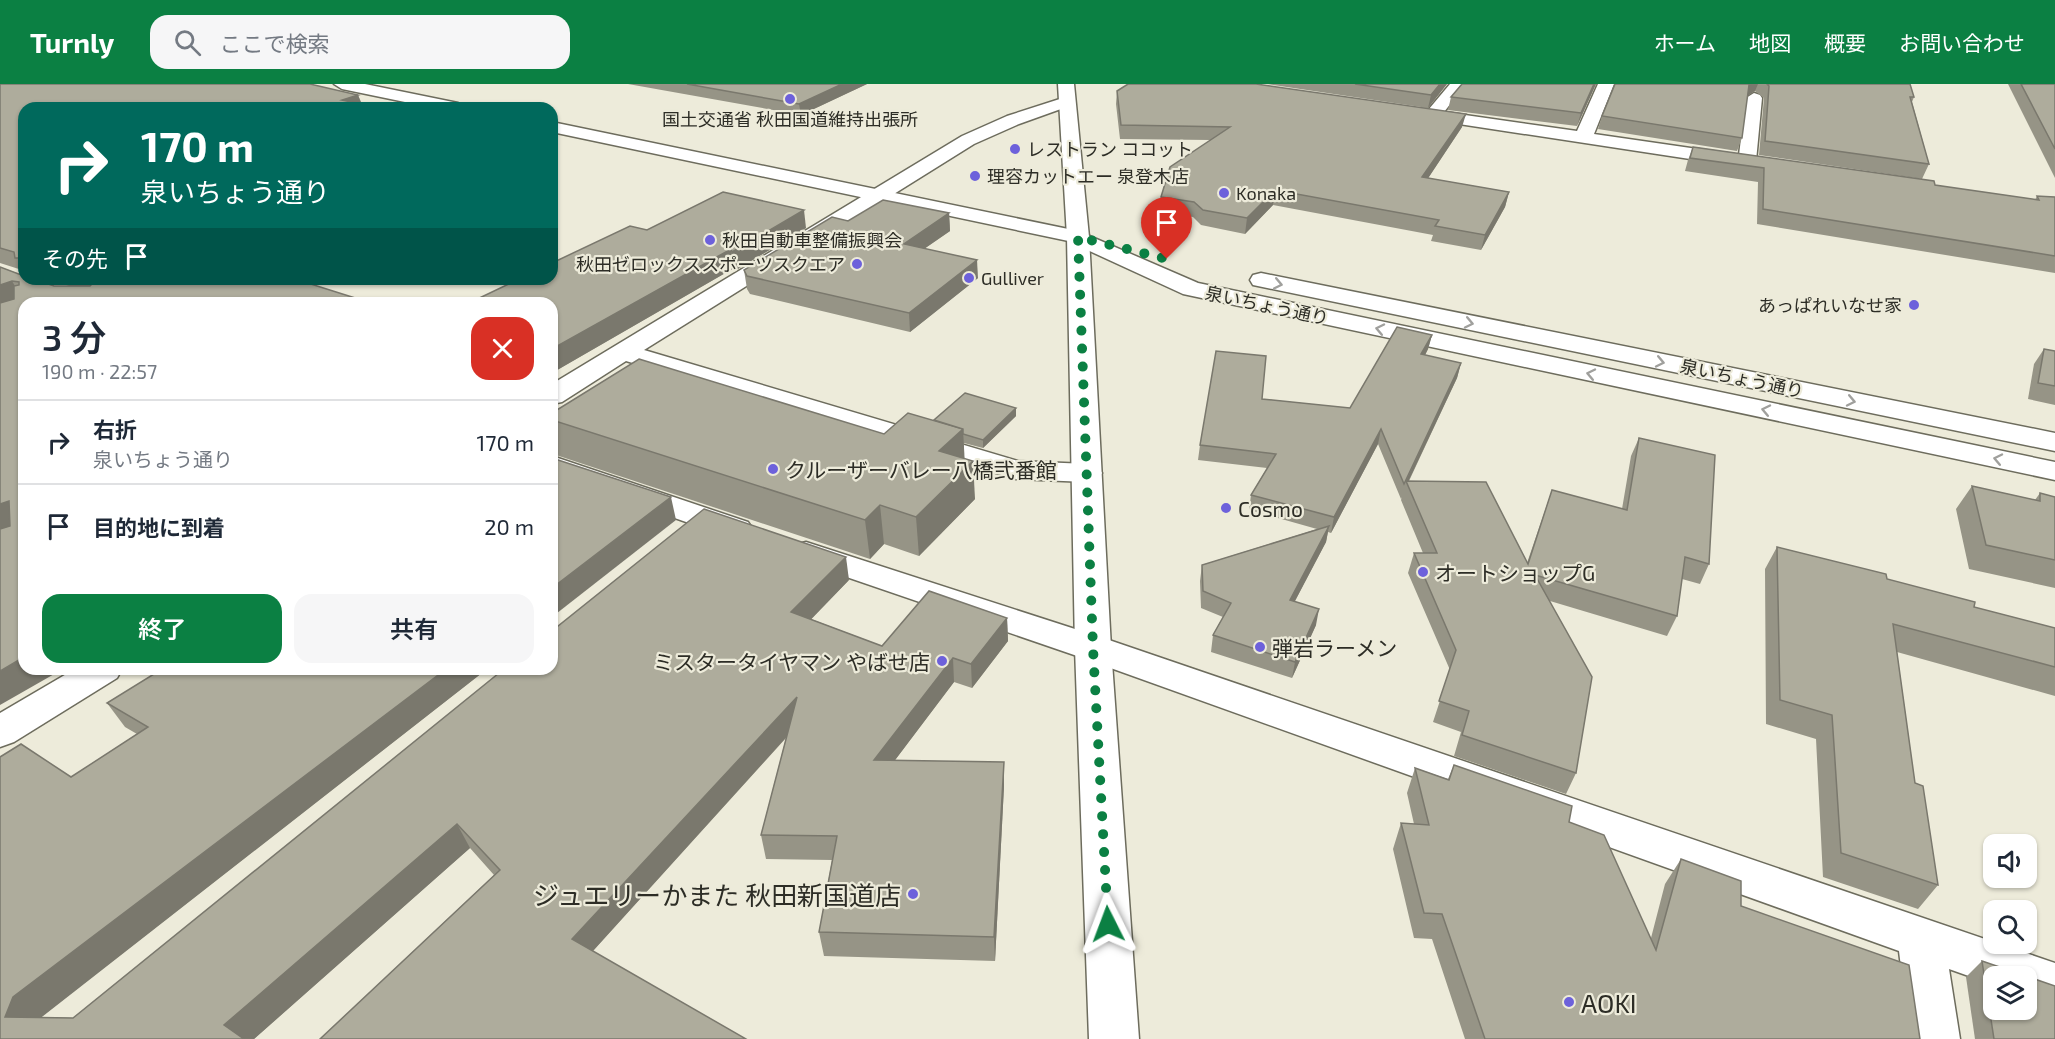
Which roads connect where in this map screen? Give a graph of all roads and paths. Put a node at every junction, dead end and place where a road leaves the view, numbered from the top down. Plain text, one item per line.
1 (342, 84) edge
2 (1458, 84) edge
3 (1606, 84) edge
4 (1066, 93) edge
5 (1754, 98) dead end
6 (429, 102) edge
7 (1400, 111) edge
8 (1433, 115) junction
9 (558, 128) edge
10 (1583, 138) junction
11 (876, 194) junction
12 (1078, 237) junction
13 (623, 352) junction
14 (558, 392) edge
15 (2055, 442) edge
16 (558, 467) edge
17 (2055, 471) edge
18 (1086, 473) junction
19 (703, 518) junction
20 (676, 539) edge
21 (1093, 648) junction
22 (94, 675) edge
23 (0, 732) edge
24 (1921, 938) junction
25 (2055, 985) edge
26 (1114, 1039) edge
27 (1935, 1039) edge

1 - 6 street
2 - 8 street
3 - 10 street
4 - 11 street
4 - 12 street
5 - 10 street
7 - 8 street
8 - 10 street
9 - 11 street
11 - 12 street
11 - 13 street
12 -> 15 street, 泉いちょう通り
17 -> 12 street, 泉いちょう通り
12 - 18 street
13 - 14 street
13 - 18 street
16 - 19 street
18 - 21 street
19 - 20 street
19 - 21 street
21 - 24 street
21 - 26 street
22 - 23 street
24 - 25 street
24 - 27 street

